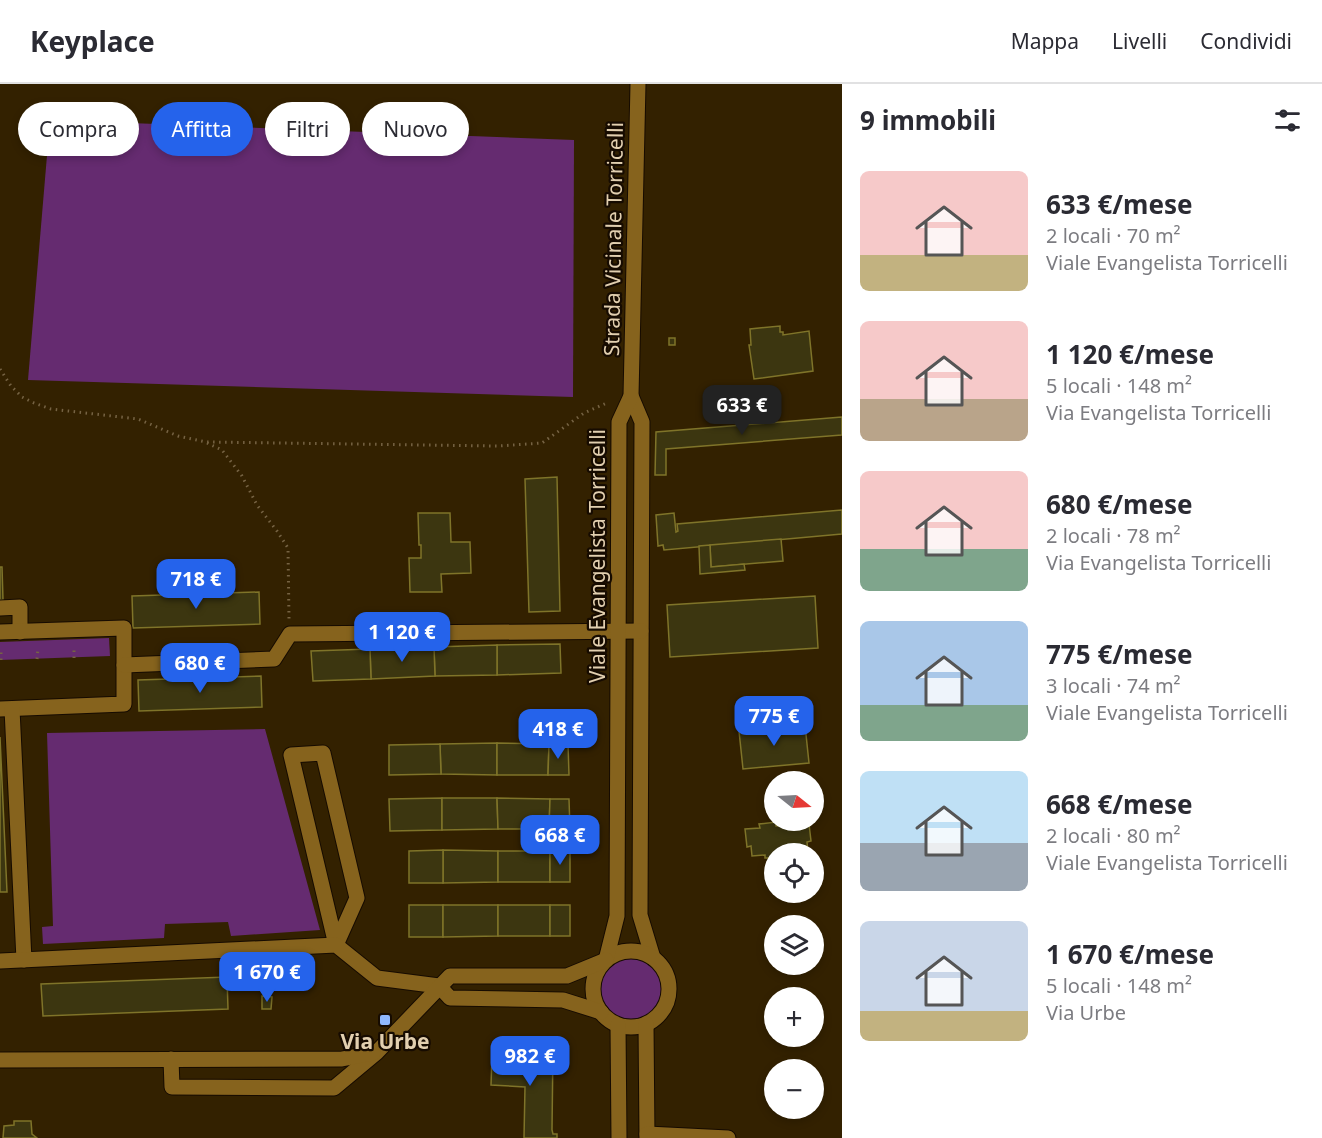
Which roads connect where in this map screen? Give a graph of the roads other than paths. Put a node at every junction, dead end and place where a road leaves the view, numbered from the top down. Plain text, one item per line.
1 (638, 84) edge
2 (631, 396) junction
3 (0, 608) edge
4 (641, 631) junction
5 (0, 632) edge
6 (20, 632) junction
7 (618, 632) junction
8 (124, 665) junction
9 (6, 709) edge
10 (336, 945) junction
11 (653, 958) junction
12 (24, 960) junction
13 (606, 960) junction
14 (0, 961) edge
15 (439, 986) junction
16 (601, 1012) junction
17 (646, 1024) junction
18 (618, 1025) junction
19 (376, 1053) junction
20 (171, 1059) junction
21 (0, 1060) edge
22 (647, 1136) edge
23 (619, 1138) edge
24 (728, 1138) edge

1 - 2 street, Strada Vicinale Torricelli
2 - 4 street, Viale Evangelista Torricelli
2 - 7 street, Viale Evangelista Torricelli
3 - 6 street
4 - 7 street
4 - 11 street, Viale Evangelista Torricelli
5 - 6 street
6 - 8 street
7 - 8 street
7 - 13 street, Viale Evangelista Torricelli
8 - 9 street
9 - 12 street
10 - 10 street
10 - 12 street
10 - 15 street
11 - 13 street
11 - 17 street, Viale Evangelista Torricelli
12 - 14 street
13 - 15 street
13 - 16 street, Viale Evangelista Torricelli
15 - 16 street
15 - 19 street
16 - 18 street
17 - 18 street
17 - 22 street
18 - 23 street
19 - 20 street
19 - 20 street
20 - 21 street
22 - 24 street

